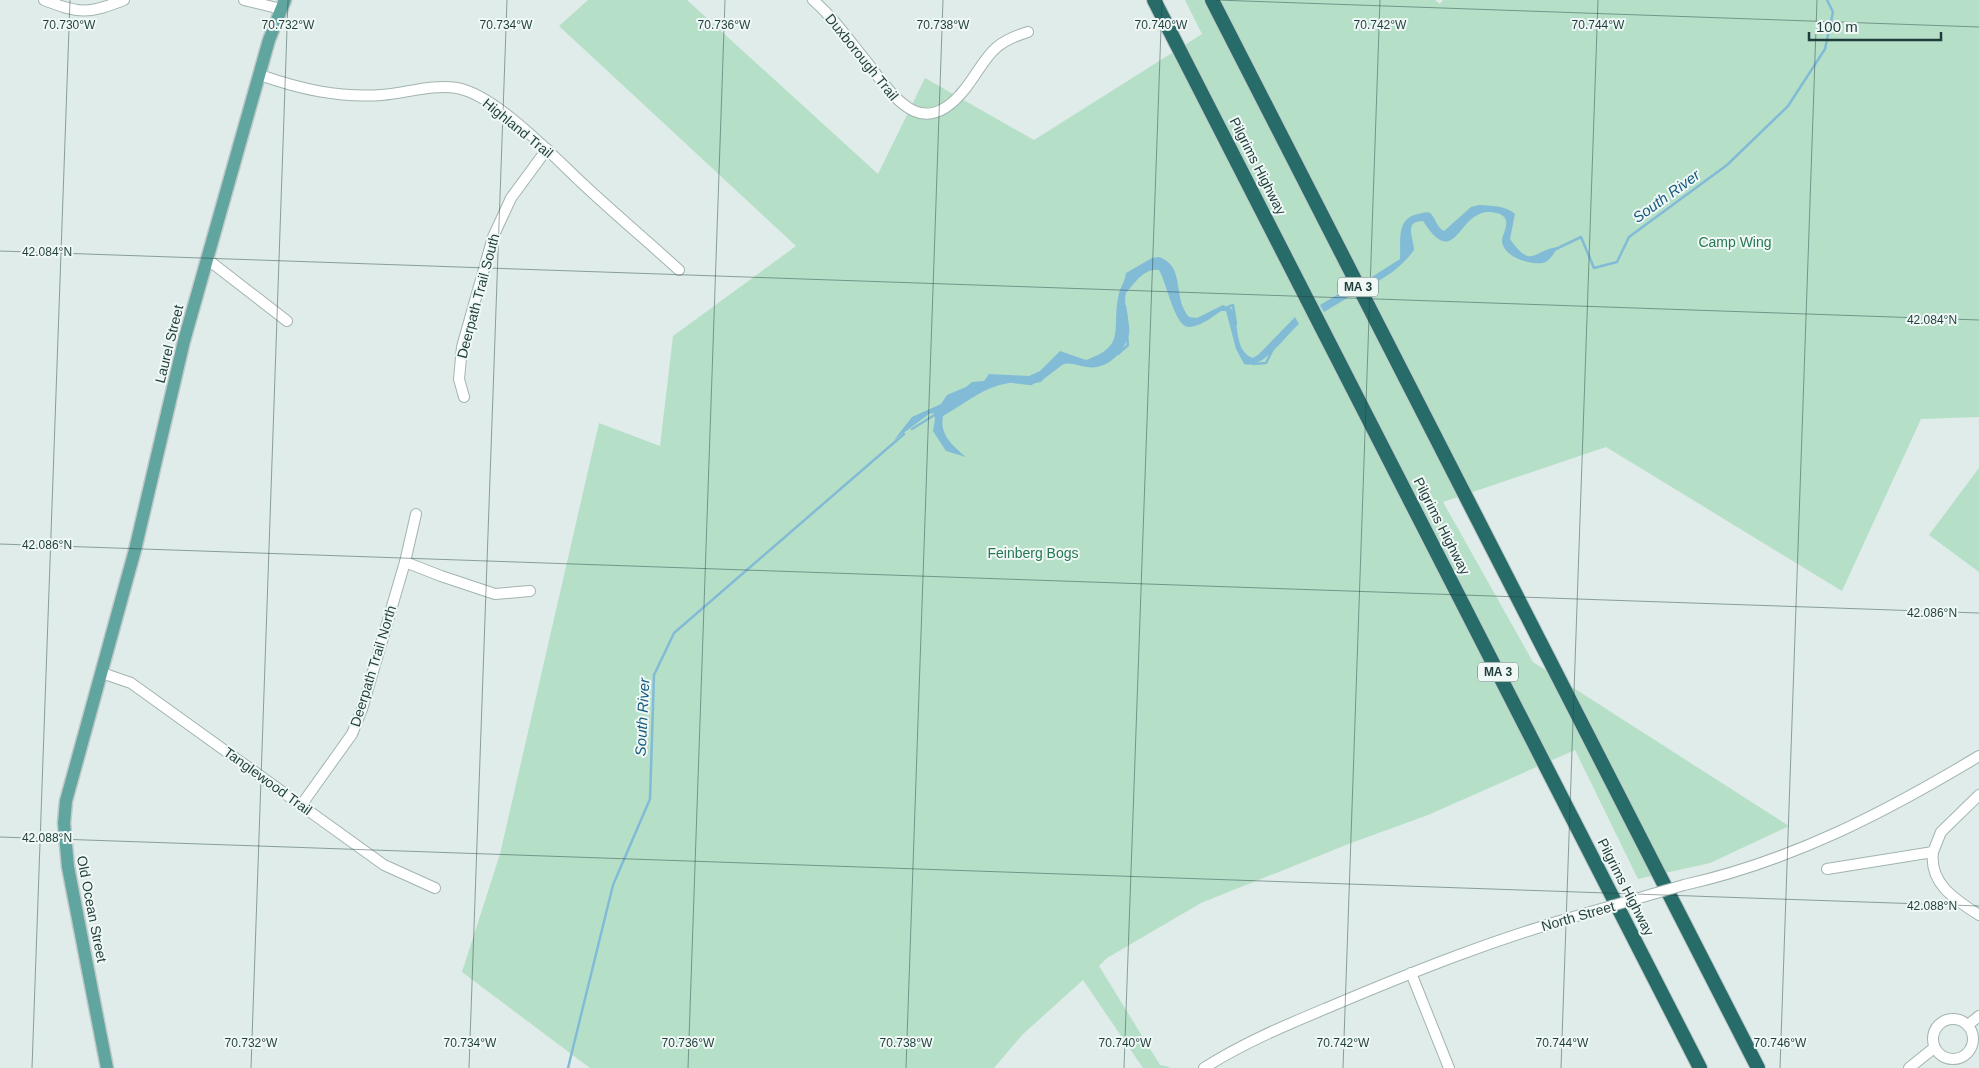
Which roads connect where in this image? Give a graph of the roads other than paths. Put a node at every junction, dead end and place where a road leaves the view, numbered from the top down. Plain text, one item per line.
1 (44, 0) edge
2 (124, 0) edge
3 (244, 0) edge
4 (813, 0) edge
5 (1154, 0) edge
6 (1212, 0) edge
7 (283, 5) edge
8 (1028, 32) dead end
9 (260, 75) junction
10 (547, 149) junction
11 (207, 259) junction
12 (678, 270) dead end
13 (286, 321) dead end
14 (464, 397) dead end
15 (416, 514) dead end
16 (405, 562) junction
17 (530, 591) dead end
18 (102, 673) junction
19 (95, 698) joint
20 (1979, 756) edge
21 (1979, 795) edge
22 (302, 804) junction
23 (1933, 852) junction
24 (1827, 869) dead end
25 (435, 888) dead end
26 (1979, 915) edge
27 (1411, 973) junction
28 (1979, 1016) edge
29 (1968, 1025) junction
30 (1934, 1048) junction
31 (107, 1068) edge
32 (1204, 1068) edge
33 (1449, 1068) edge
34 (1700, 1068) edge
35 (1758, 1068) edge
36 (1909, 1068) edge

1 - 2 street
3 - 7 street
4 - 8 street, Duxborough Trail
5 - 34 highway, Pilgrims Highway / MA 3
6 - 35 highway, MA 3
7 - 9 main road, Laurel Street
9 - 10 street, Highland Trail
9 - 11 main road, Laurel Street
10 - 12 street, Highland Trail
10 - 14 street, Deerpath Trail South
11 - 13 street
11 - 18 main road, Laurel Street
15 - 16 street, Deerpath Trail North
16 - 17 street
16 - 22 street, Deerpath Trail North
18 - 19 main road, Laurel Street
18 - 22 street, Tanglewood Trail
19 - 31 main road, Old Ocean Street
20 - 27 street, North Street, bridge
21 - 23 street
22 - 25 street, Tanglewood Trail
23 - 24 street
23 - 26 street
27 - 32 street, North Street
27 - 33 street
28 - 29 street
29 - 30 street
29 - 30 street
30 - 36 street

